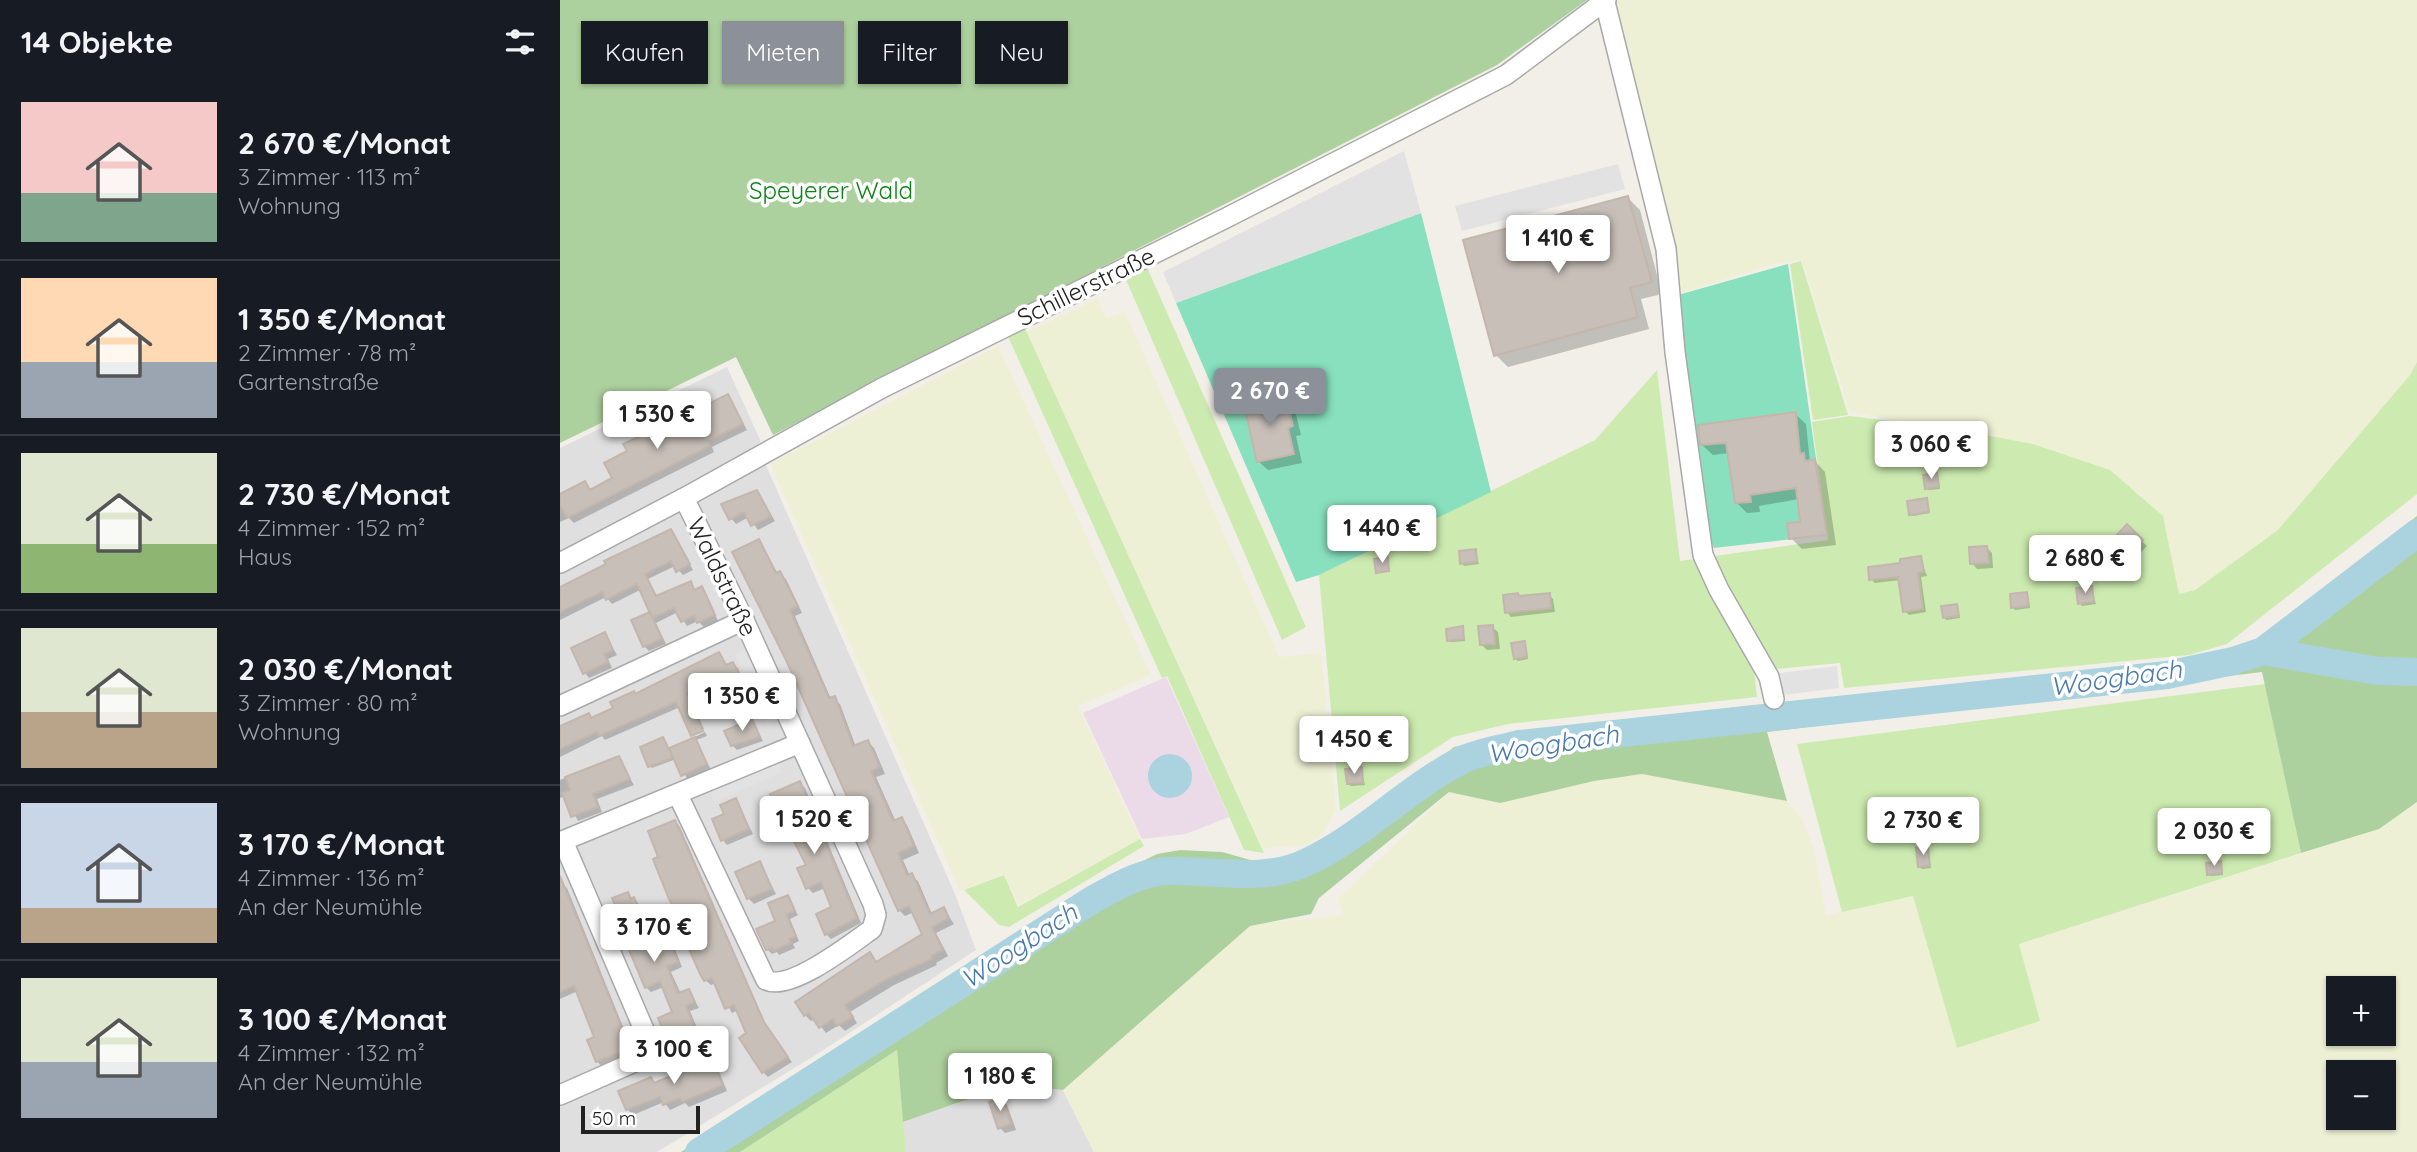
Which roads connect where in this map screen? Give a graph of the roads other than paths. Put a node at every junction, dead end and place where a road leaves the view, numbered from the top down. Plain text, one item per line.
1 (1606, 1) edge
2 (684, 498) junction
3 (560, 563) edge
4 (744, 620) junction
5 (1774, 699) dead end
6 (560, 706) edge
7 (800, 743) junction
8 (678, 795) junction
9 (562, 841) edge
10 (560, 1095) edge

1 - 2 street, Schillerstraße
1 - 5 street
2 - 3 street, Schillerstraße
2 - 4 street, Waldstraße
4 - 6 street
4 - 7 street, Waldstraße
7 - 8 street
7 - 8 street, Waldstraße
8 - 9 street
9 - 10 street

